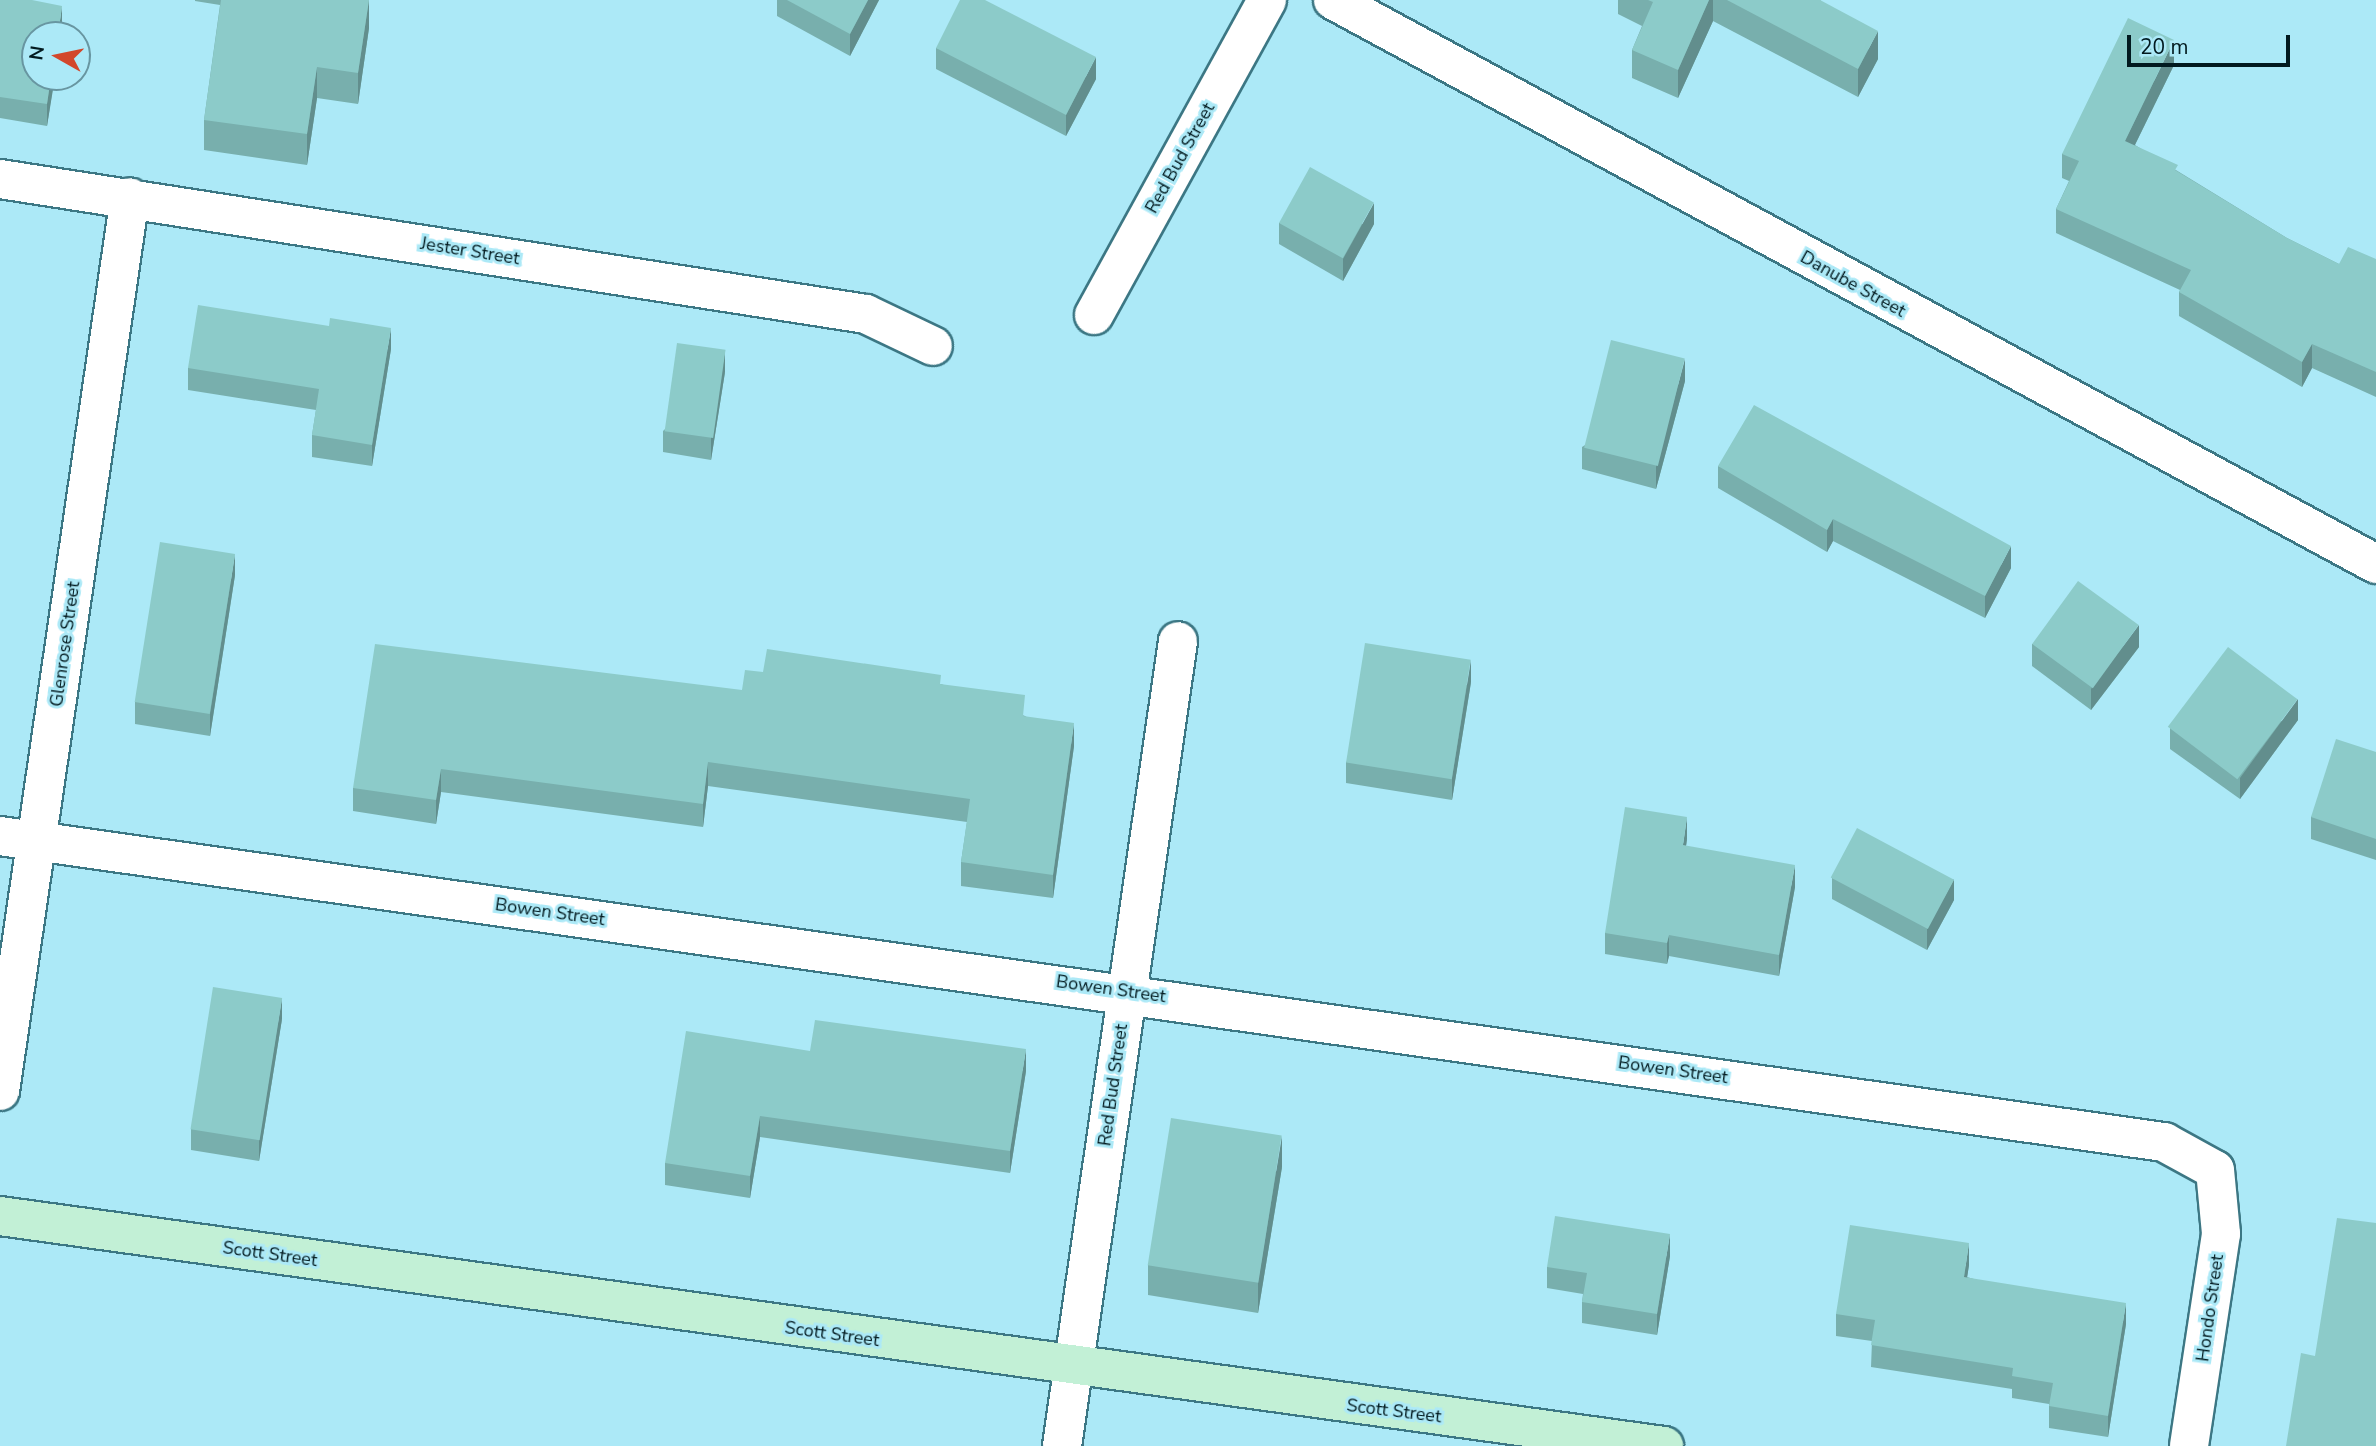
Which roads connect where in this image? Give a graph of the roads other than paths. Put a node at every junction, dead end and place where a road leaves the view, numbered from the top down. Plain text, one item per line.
1 (1267, 0) edge
2 (1333, 0) edge
3 (0, 179) edge
4 (130, 197) junction
5 (1094, 315) dead end
6 (933, 346) dead end
7 (2376, 564) edge
8 (1178, 641) dead end
9 (18, 838) edge
10 (1126, 991) junction
11 (0, 1091) edge
12 (2215, 1170) joint
13 (0, 1216) edge
14 (1073, 1369) junction
15 (1062, 1446) edge
16 (1664, 1446) edge
17 (2189, 1446) edge

1 - 5 street, Red Bud Street
2 - 7 street, Danube Street
3 - 4 street, Jester Street
4 - 6 street, Jester Street
4 - 9 street, Glenrose Street
8 - 10 street, Red Bud Street
9 - 10 street, Bowen Street
9 - 11 street, Glenrose Street
10 - 12 street, Bowen Street
10 - 14 street, Red Bud Street
12 - 17 street, Hondo Street
13 - 14 main road, Scott Street
14 - 15 street, Red Bud Street
14 - 16 main road, Scott Street

